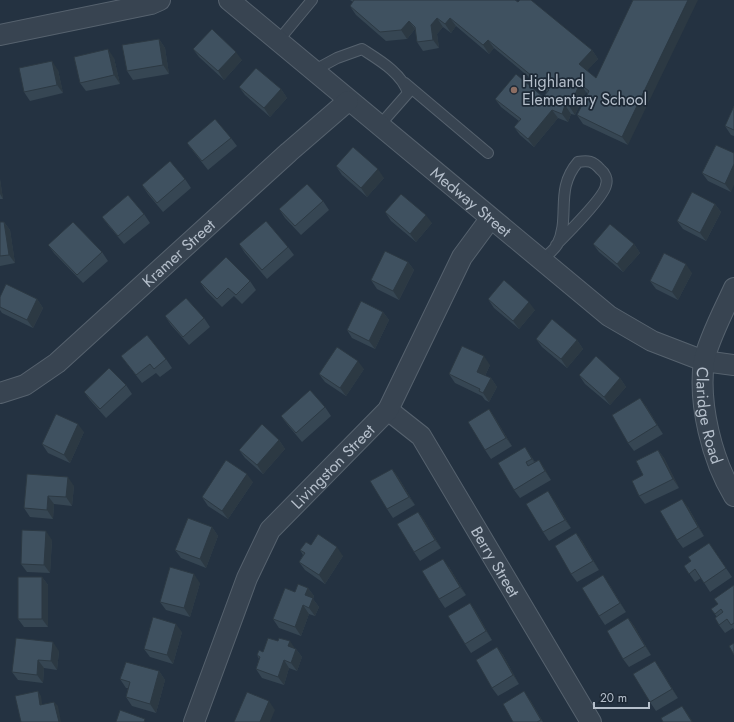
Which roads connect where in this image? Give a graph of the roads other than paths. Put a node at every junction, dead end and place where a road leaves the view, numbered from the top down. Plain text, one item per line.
1 (160, 0) edge
2 (229, 0) edge
3 (312, 0) edge
4 (0, 35) edge
5 (278, 41) junction
6 (313, 71) junction
7 (405, 83) junction
8 (348, 101) junction
9 (379, 126) junction
10 (488, 152) dead end
11 (490, 219) junction
12 (556, 246) junction
13 (542, 261) junction
14 (734, 288) edge
15 (704, 361) junction
16 (734, 365) edge
17 (0, 393) edge
18 (388, 410) junction
19 (734, 496) edge
20 (194, 722) edge
21 (591, 722) edge

1 - 4 street
2 - 5 street, Medway Street
3 - 5 lane
5 - 6 street, Medway Street
6 - 7 lane
6 - 8 street, Medway Street
7 - 9 lane
7 - 10 lane
8 - 9 street, Medway Street
8 - 17 street, Kramer Street
9 - 11 street, Medway Street
11 - 13 street, Medway Street
11 - 18 street, Livingston Street
12 - 12 lane
12 - 13 lane
13 - 15 street, Medway Street
14 - 15 street, Claridge Road
15 - 16 street, Medway Street
15 - 19 street, Claridge Road
18 - 20 street, Livingston Street
18 - 21 street, Berry Street

